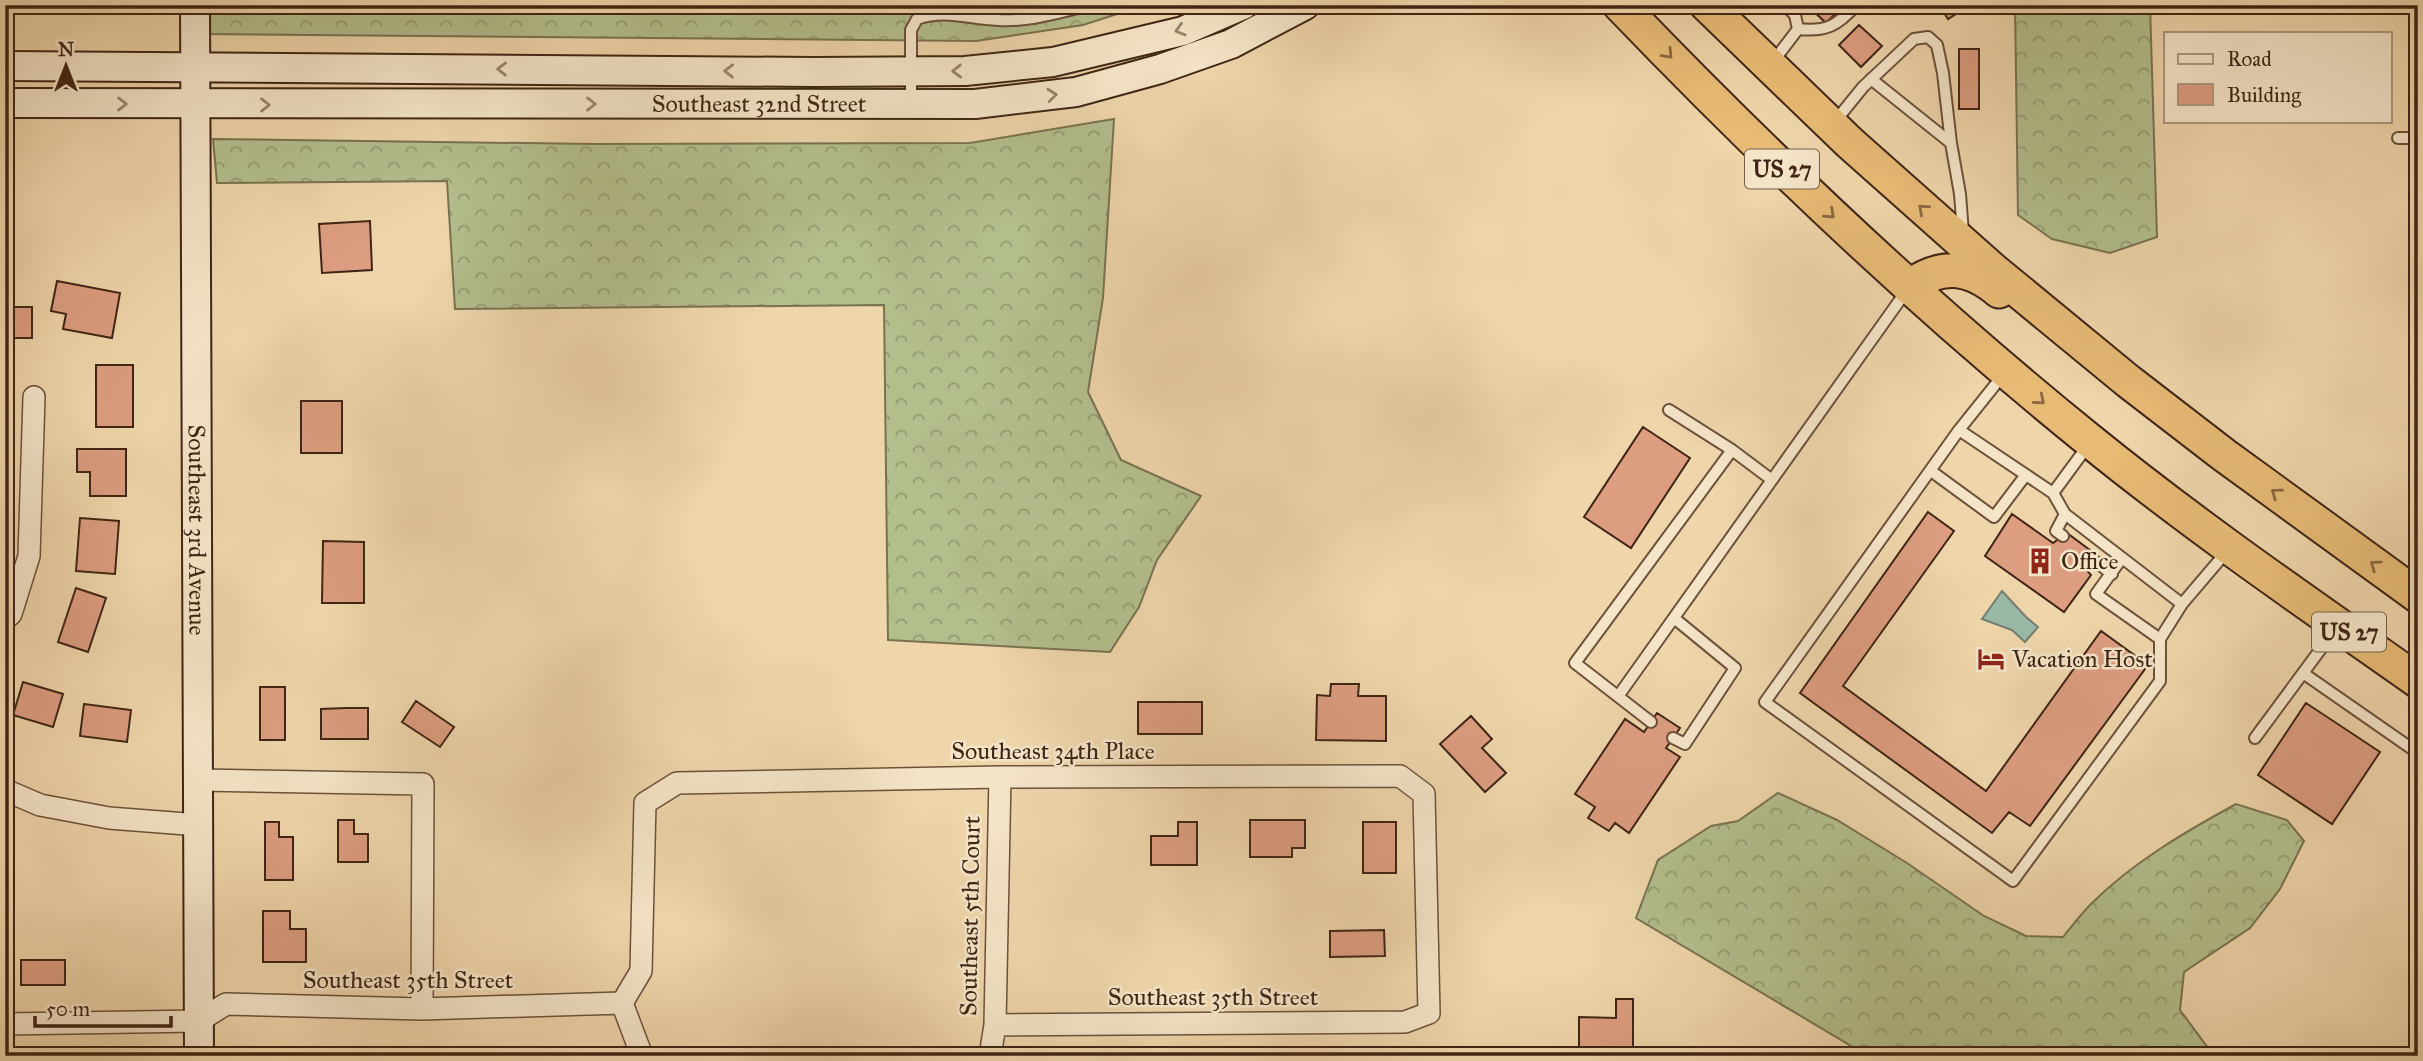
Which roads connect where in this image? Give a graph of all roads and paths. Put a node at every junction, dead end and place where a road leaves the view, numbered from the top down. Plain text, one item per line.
1 (195, 5) edge
2 (1090, 5) edge
3 (1305, 5) edge
4 (1620, 5) edge
5 (1707, 5) edge
6 (1785, 5) edge
7 (1857, 5) edge
8 (1225, 9) edge
9 (1798, 29) junction
10 (5, 66) edge
11 (1769, 67) junction
12 (196, 68) junction
13 (911, 72) junction
14 (1871, 79) junction
15 (5, 103) edge
16 (911, 104) junction
17 (197, 105) junction
18 (1832, 126) junction
19 (2398, 138) dead end
20 (2418, 138) edge
21 (1951, 143) junction
22 (1964, 244) junction
23 (1909, 287) junction
24 (2092, 351) junction
25 (2006, 371) junction
26 (34, 397) dead end
27 (1669, 410) dead end
28 (1959, 430) junction
29 (2090, 442) junction
30 (1732, 450) junction
31 (1931, 471) junction
32 (2025, 476) junction
33 (1772, 480) junction
34 (2053, 493) junction
35 (2065, 514) junction
36 (2063, 536) dead end
37 (2230, 547) junction
38 (2088, 556) dead end
39 (2122, 558) junction
40 (2112, 574) junction
41 (2413, 582) edge
42 (2182, 604) junction
43 (1674, 618) junction
44 (5, 619) edge
45 (2339, 625) junction
46 (2160, 639) junction
47 (2303, 673) junction
48 (2418, 681) edge
49 (1619, 695) junction
50 (1651, 722) dead end
51 (1673, 738) dead end
52 (2255, 738) dead end
53 (2418, 753) edge
54 (1000, 777) junction
55 (198, 780) junction
56 (5, 790) edge
57 (199, 825) junction
58 (622, 1003) junction
59 (422, 1009) junction
60 (1429, 1013) joint
61 (199, 1021) junction
62 (5, 1024) edge
63 (995, 1025) junction
64 (199, 1056) edge
65 (642, 1056) edge
66 (990, 1056) edge

1 - 12 main road, Southeast 3rd Avenue
2 - 13 lane
16 -> 3 main road, Southeast 32nd Street
4 -> 23 highway, US 27
5 - 11 highway, US 27
6 - 9 lane
7 - 9 lane
8 -> 13 main road, Southeast 32nd Street
9 - 11 lane
10 - 12 main road, Southeast 32nd Street
11 - 18 highway, US 27
13 -> 12 main road, Southeast 32nd Street
12 - 17 main road, Southeast 3rd Avenue
13 - 16 lane
14 - 18 lane
14 - 21 lane
14 - 21 lane
15 -> 17 main road, Southeast 32nd Street
17 -> 16 main road, Southeast 32nd Street
17 - 55 main road, Southeast 3rd Avenue
22 -> 18 highway, US 27
19 - 20 lane
21 - 22 lane
22 - 24 highway, US 27
23 - 24 highway
23 - 25 highway, US 27
23 - 33 lane
41 -> 24 highway, US 27
25 - 28 lane
25 -> 29 highway, US 27
26 - 44 street
27 - 30 lane
28 - 31 lane
28 - 32 lane
29 - 34 lane
29 - 37 highway, US 27
30 - 33 lane
30 - 49 lane
31 - 32 lane
31 - 46 lane
32 - 34 lane
33 - 43 lane
34 - 35 lane
35 - 36 lane
35 - 39 lane
37 - 42 lane
37 - 45 highway, US 27
38 - 40 lane
39 - 40 lane
39 - 42 lane
40 - 46 lane
42 - 46 lane
43 - 49 lane
43 - 51 lane
45 - 47 lane
45 - 48 highway, US 27
47 - 52 lane
47 - 53 lane
49 - 50 lane
54 - 58 street, Southeast 34th Place
54 - 60 street, Southeast 34th Place
54 - 63 street, Southeast 5th Court
55 - 57 main road, Southeast 3rd Avenue
55 - 59 street
56 - 57 street
57 - 61 main road, Southeast 3rd Avenue
58 - 59 street, Southeast 35th Street
58 - 65 street
59 - 61 street, Southeast 35th Street
60 - 63 street, Southeast 35th Street
61 - 62 street
61 - 64 main road, Southeast 3rd Avenue
63 - 66 street, Southeast 5th Court

